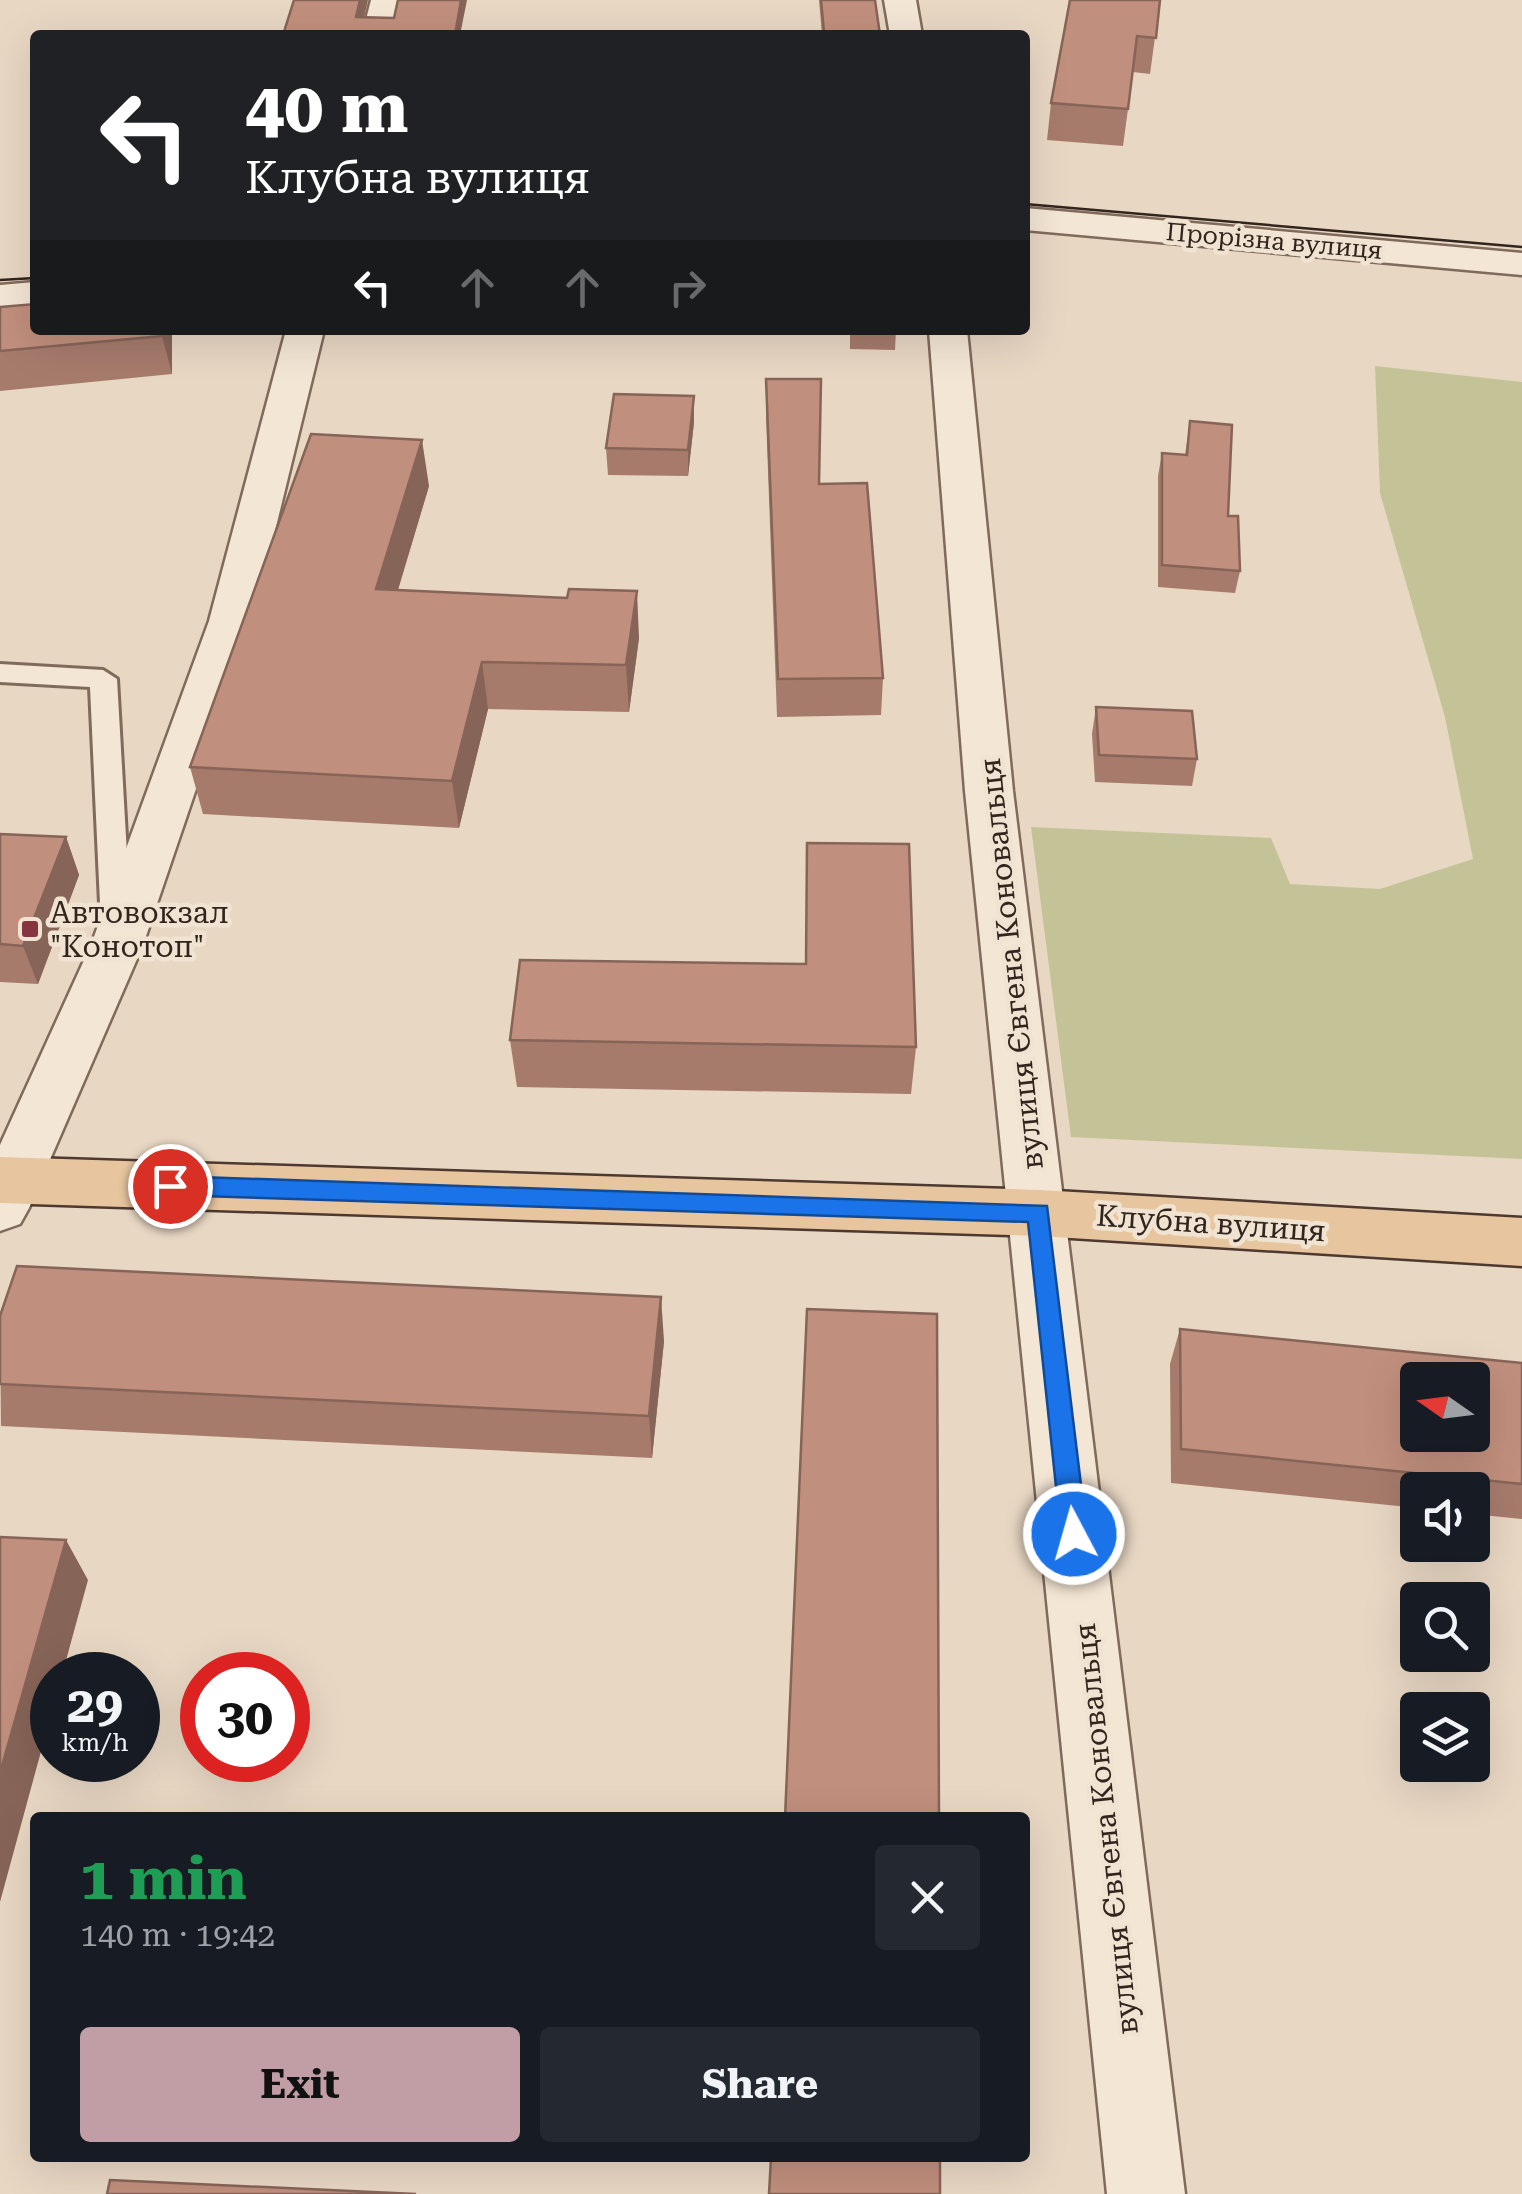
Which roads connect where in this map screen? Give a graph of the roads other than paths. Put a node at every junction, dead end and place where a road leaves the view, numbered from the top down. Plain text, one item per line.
1 (387, 0) edge
2 (900, 0) edge
3 (379, 30) edge
4 (905, 30) edge
5 (1030, 219) edge
6 (1522, 264) edge
7 (30, 293) edge
8 (0, 296) edge
9 (303, 335) edge
10 (948, 335) edge
11 (0, 673) edge
12 (117, 944) junction
13 (4, 1189) edge
14 (1039, 1213) junction
15 (1522, 1242) edge
16 (1146, 2194) edge

1 - 3 street
2 - 4 street
5 - 6 street, Прорізна вулиця
7 - 8 street
9 - 12 street
10 - 14 street, вулиця Євгена Коновальця
11 - 12 lane
12 - 13 street
13 - 14 main road, Клубна вулиця
14 - 15 main road, Клубна вулиця
14 - 16 street, вулиця Євгена Коновальця

